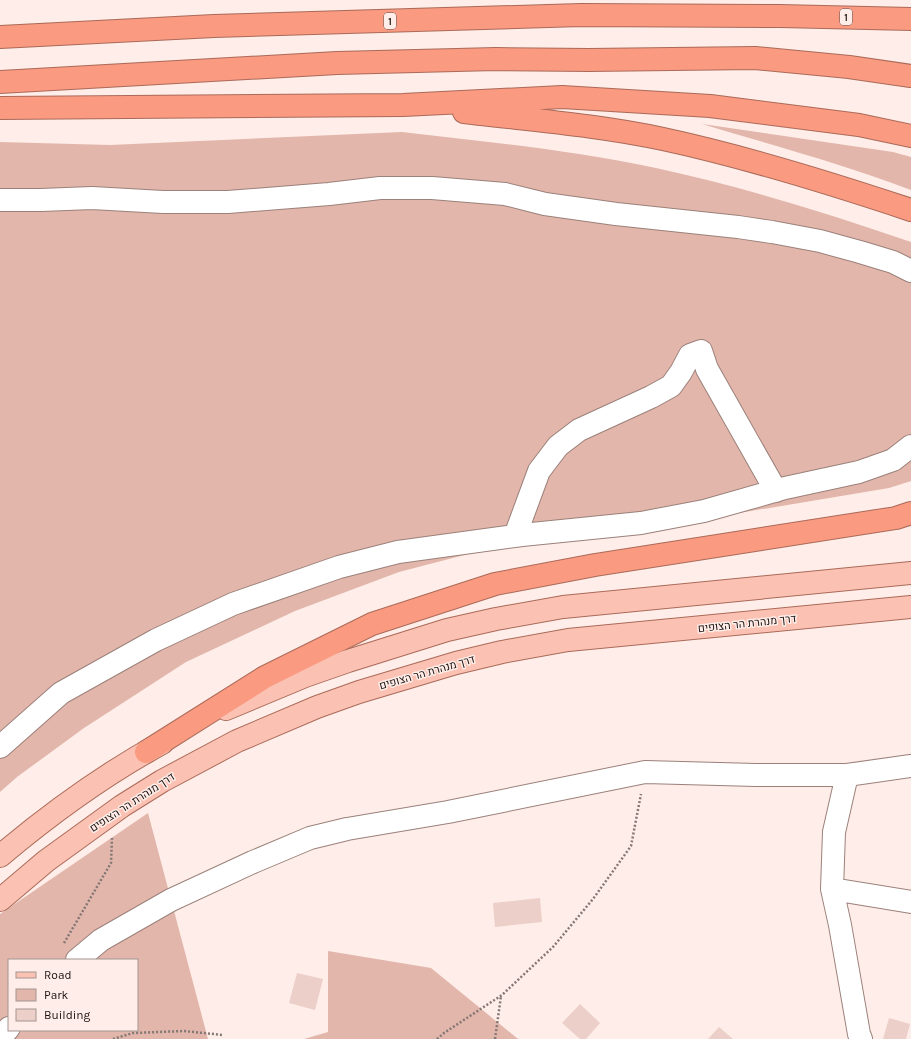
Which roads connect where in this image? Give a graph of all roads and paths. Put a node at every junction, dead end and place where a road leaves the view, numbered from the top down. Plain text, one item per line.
1 (780, 16) junction
2 (911, 19) edge
3 (911, 29) edge
4 (0, 37) edge
5 (911, 76) edge
6 (0, 82) edge
7 (403, 105) junction
8 (0, 108) edge
9 (911, 136) edge
10 (0, 200) edge
11 (911, 210) edge
12 (911, 271) edge
13 (911, 446) edge
14 (776, 491) junction
15 (911, 513) edge
16 (515, 536) junction
17 (911, 573) edge
18 (911, 607) edge
19 (0, 747) edge
20 (146, 752) junction
21 (911, 766) edge
22 (645, 772) junction
23 (847, 775) junction
24 (113, 813) junction
25 (0, 856) edge
26 (832, 890) junction
27 (0, 900) edge
28 (911, 902) edge
29 (70, 954) edge
30 (502, 995) junction
31 (8, 1029) edge
32 (223, 1035) dead end
33 (858, 1037) edge
34 (0, 1038) edge
35 (113, 1039) edge
36 (437, 1039) edge
37 (495, 1039) edge

1 - 2 highway, 1
1 - 3 highway
1 - 4 highway, 1
5 - 6 highway
7 - 8 highway
7 - 9 highway
7 - 11 highway
10 - 12 street
13 - 14 street
14 - 16 street
14 - 16 street
15 - 20 highway
16 - 19 street
17 - 20 main road
18 - 24 main road, דרך מנהרת הר הצופים
20 - 25 main road
21 - 23 street
22 - 23 street
22 - 29 street
22 - 30 path
23 - 26 street
24 - 27 main road, דרך מנהרת הר הצופים
24 - 29 path
26 - 28 street
26 - 33 street
30 - 36 path
30 - 37 path
31 - 34 street
32 - 35 path

